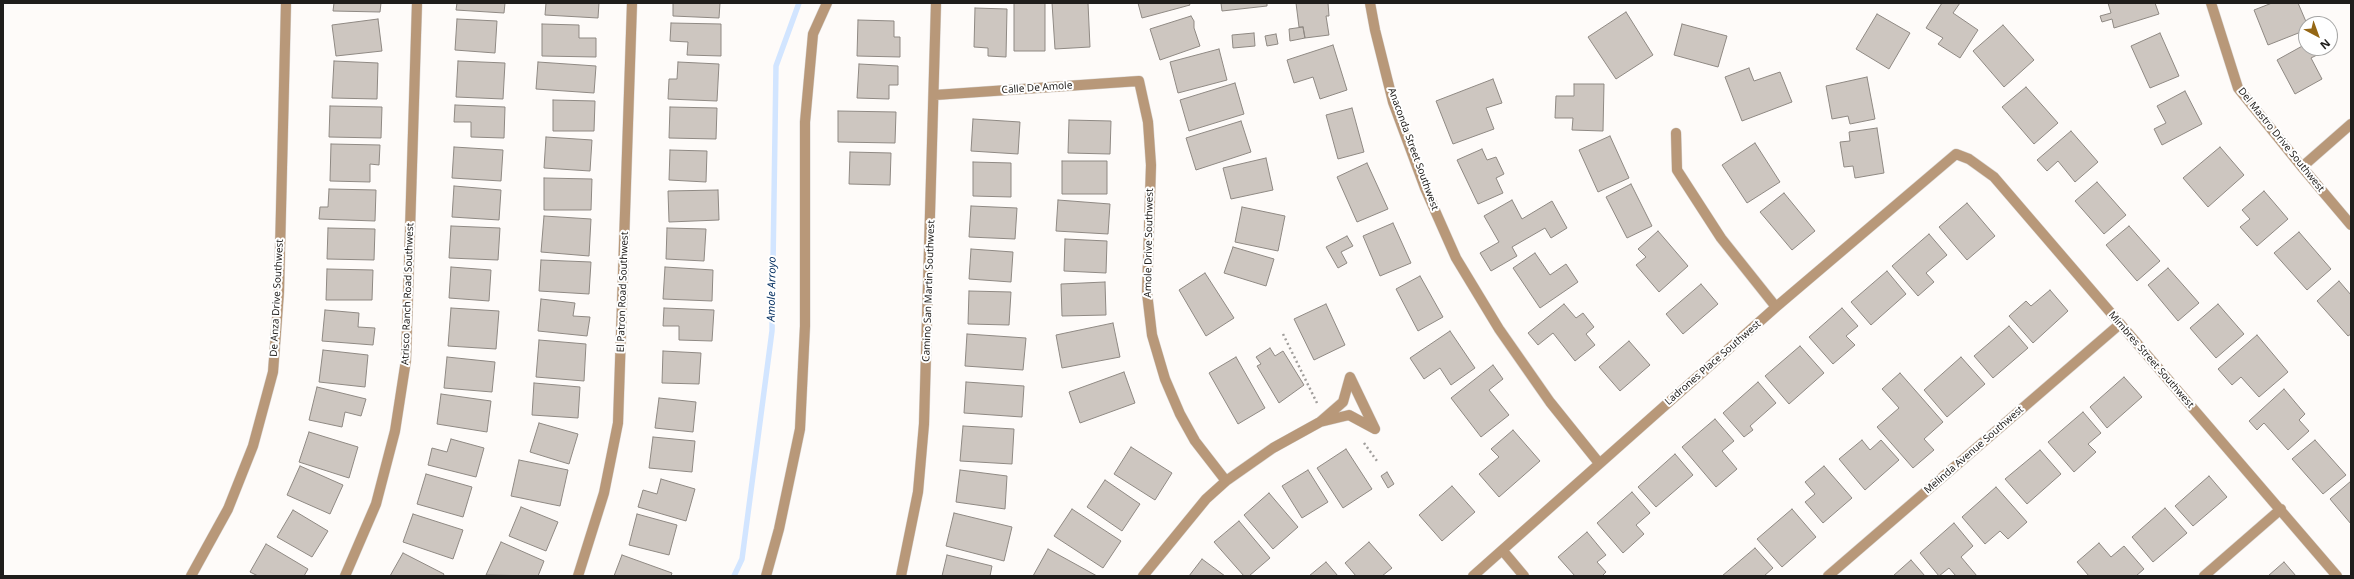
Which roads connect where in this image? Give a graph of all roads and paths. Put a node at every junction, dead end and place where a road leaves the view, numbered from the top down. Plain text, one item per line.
1 (286, 3) edge
2 (417, 3) edge
3 (632, 3) edge
4 (827, 3) edge
5 (936, 3) edge
6 (1370, 3) edge
7 (2210, 3) edge
8 (1139, 82) joint
9 (935, 95) junction
10 (2351, 124) edge
11 (1676, 133) dead end
12 (1956, 154) joint
13 (2302, 167) junction
14 (2351, 225) edge
15 (1776, 307) junction
16 (2120, 324) junction
17 (1282, 334) dead end
18 (1317, 403) dead end
19 (1320, 422) junction
20 (1364, 443) dead end
21 (1376, 461) dead end
22 (1600, 464) junction
23 (1226, 482) junction
24 (2281, 509) junction
25 (1503, 551) junction
26 (191, 576) edge
27 (345, 576) edge
28 (578, 576) edge
29 (766, 576) edge
30 (901, 576) edge
31 (1142, 576) edge
32 (1473, 576) edge
33 (1524, 576) edge
34 (1828, 576) edge
35 (2204, 576) edge
36 (2337, 576) edge

1 - 26 street, De Anza Drive Southwest
2 - 27 street, Atrisco Ranch Road Southwest
3 - 28 street, El Patron Road Southwest
4 - 29 street
5 - 9 street, Camino San Martin Southwest
6 - 22 street, Anaconda Street Southwest
7 - 13 street, Del Mastro Drive Southwest
8 - 9 street, Calle De Amole
8 - 23 street, Amole Drive Southwest
9 - 30 street, Camino San Martin Southwest
10 - 13 street
11 - 15 street
12 - 15 street, Ladrones Place Southwest
12 - 16 street, Mimbres Street Southwest
13 - 14 street, Del Mastro Drive Southwest
15 - 22 street, Ladrones Place Southwest
16 - 24 street, Mimbres Street Southwest
16 - 34 street, Melinda Avenue Southwest
17 - 18 path
19 - 19 street
19 - 23 street
20 - 21 path
22 - 25 street, Ladrones Place Southwest
23 - 31 street
24 - 35 street
24 - 36 street, Mimbres Street Southwest
25 - 32 street, Ladrones Place Southwest
25 - 33 street

